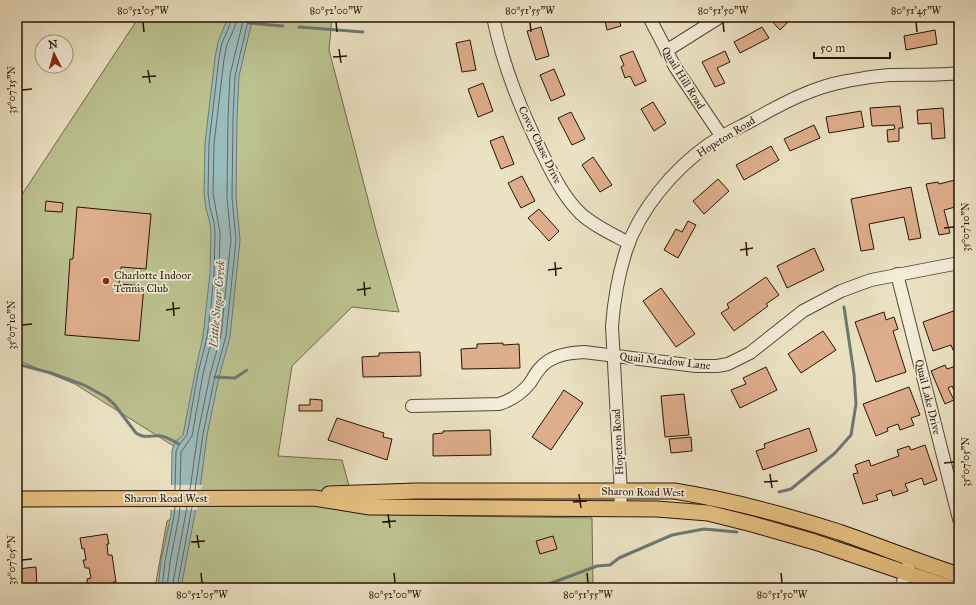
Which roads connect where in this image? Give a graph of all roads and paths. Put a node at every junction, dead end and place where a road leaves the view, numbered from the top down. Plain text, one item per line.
1 (493, 17) edge
2 (648, 17) edge
3 (720, 17) edge
4 (666, 51) junction
5 (959, 73) edge
6 (722, 136) junction
7 (629, 243) junction
8 (959, 263) edge
9 (897, 274) junction
10 (613, 356) junction
11 (412, 406) dead end
12 (621, 492) junction
13 (314, 498) junction
14 (17, 499) edge
15 (620, 508) junction
16 (959, 519) edge
17 (911, 558) junction
18 (906, 573) junction
19 (959, 575) edge
20 (901, 588) edge
21 (951, 588) edge

1 - 7 street, Covey Chase Drive
2 - 4 street, Quail Hill Road
3 - 4 street
4 - 6 street, Quail Hill Road
5 - 6 street, Hopeton Road
6 - 7 street, Hopeton Road
7 - 10 street, Hopeton Road
8 - 9 street, Quail Meadow Lane
9 - 10 street, Quail Meadow Lane
9 - 16 street, Quail Lake Drive
10 - 11 street, Quail Meadow Lane
10 - 12 street, Hopeton Road
12 - 13 main road, Sharon Road West
12 - 15 street, Hopeton Road
12 - 17 main road, Sharon Road West
13 - 14 main road, Sharon Road West
13 - 15 main road, Sharon Road West
15 - 18 main road, Sharon Road West
17 - 18 street
17 - 19 main road, Sharon Road West
18 - 20 street
18 - 21 main road, Sharon Road West

